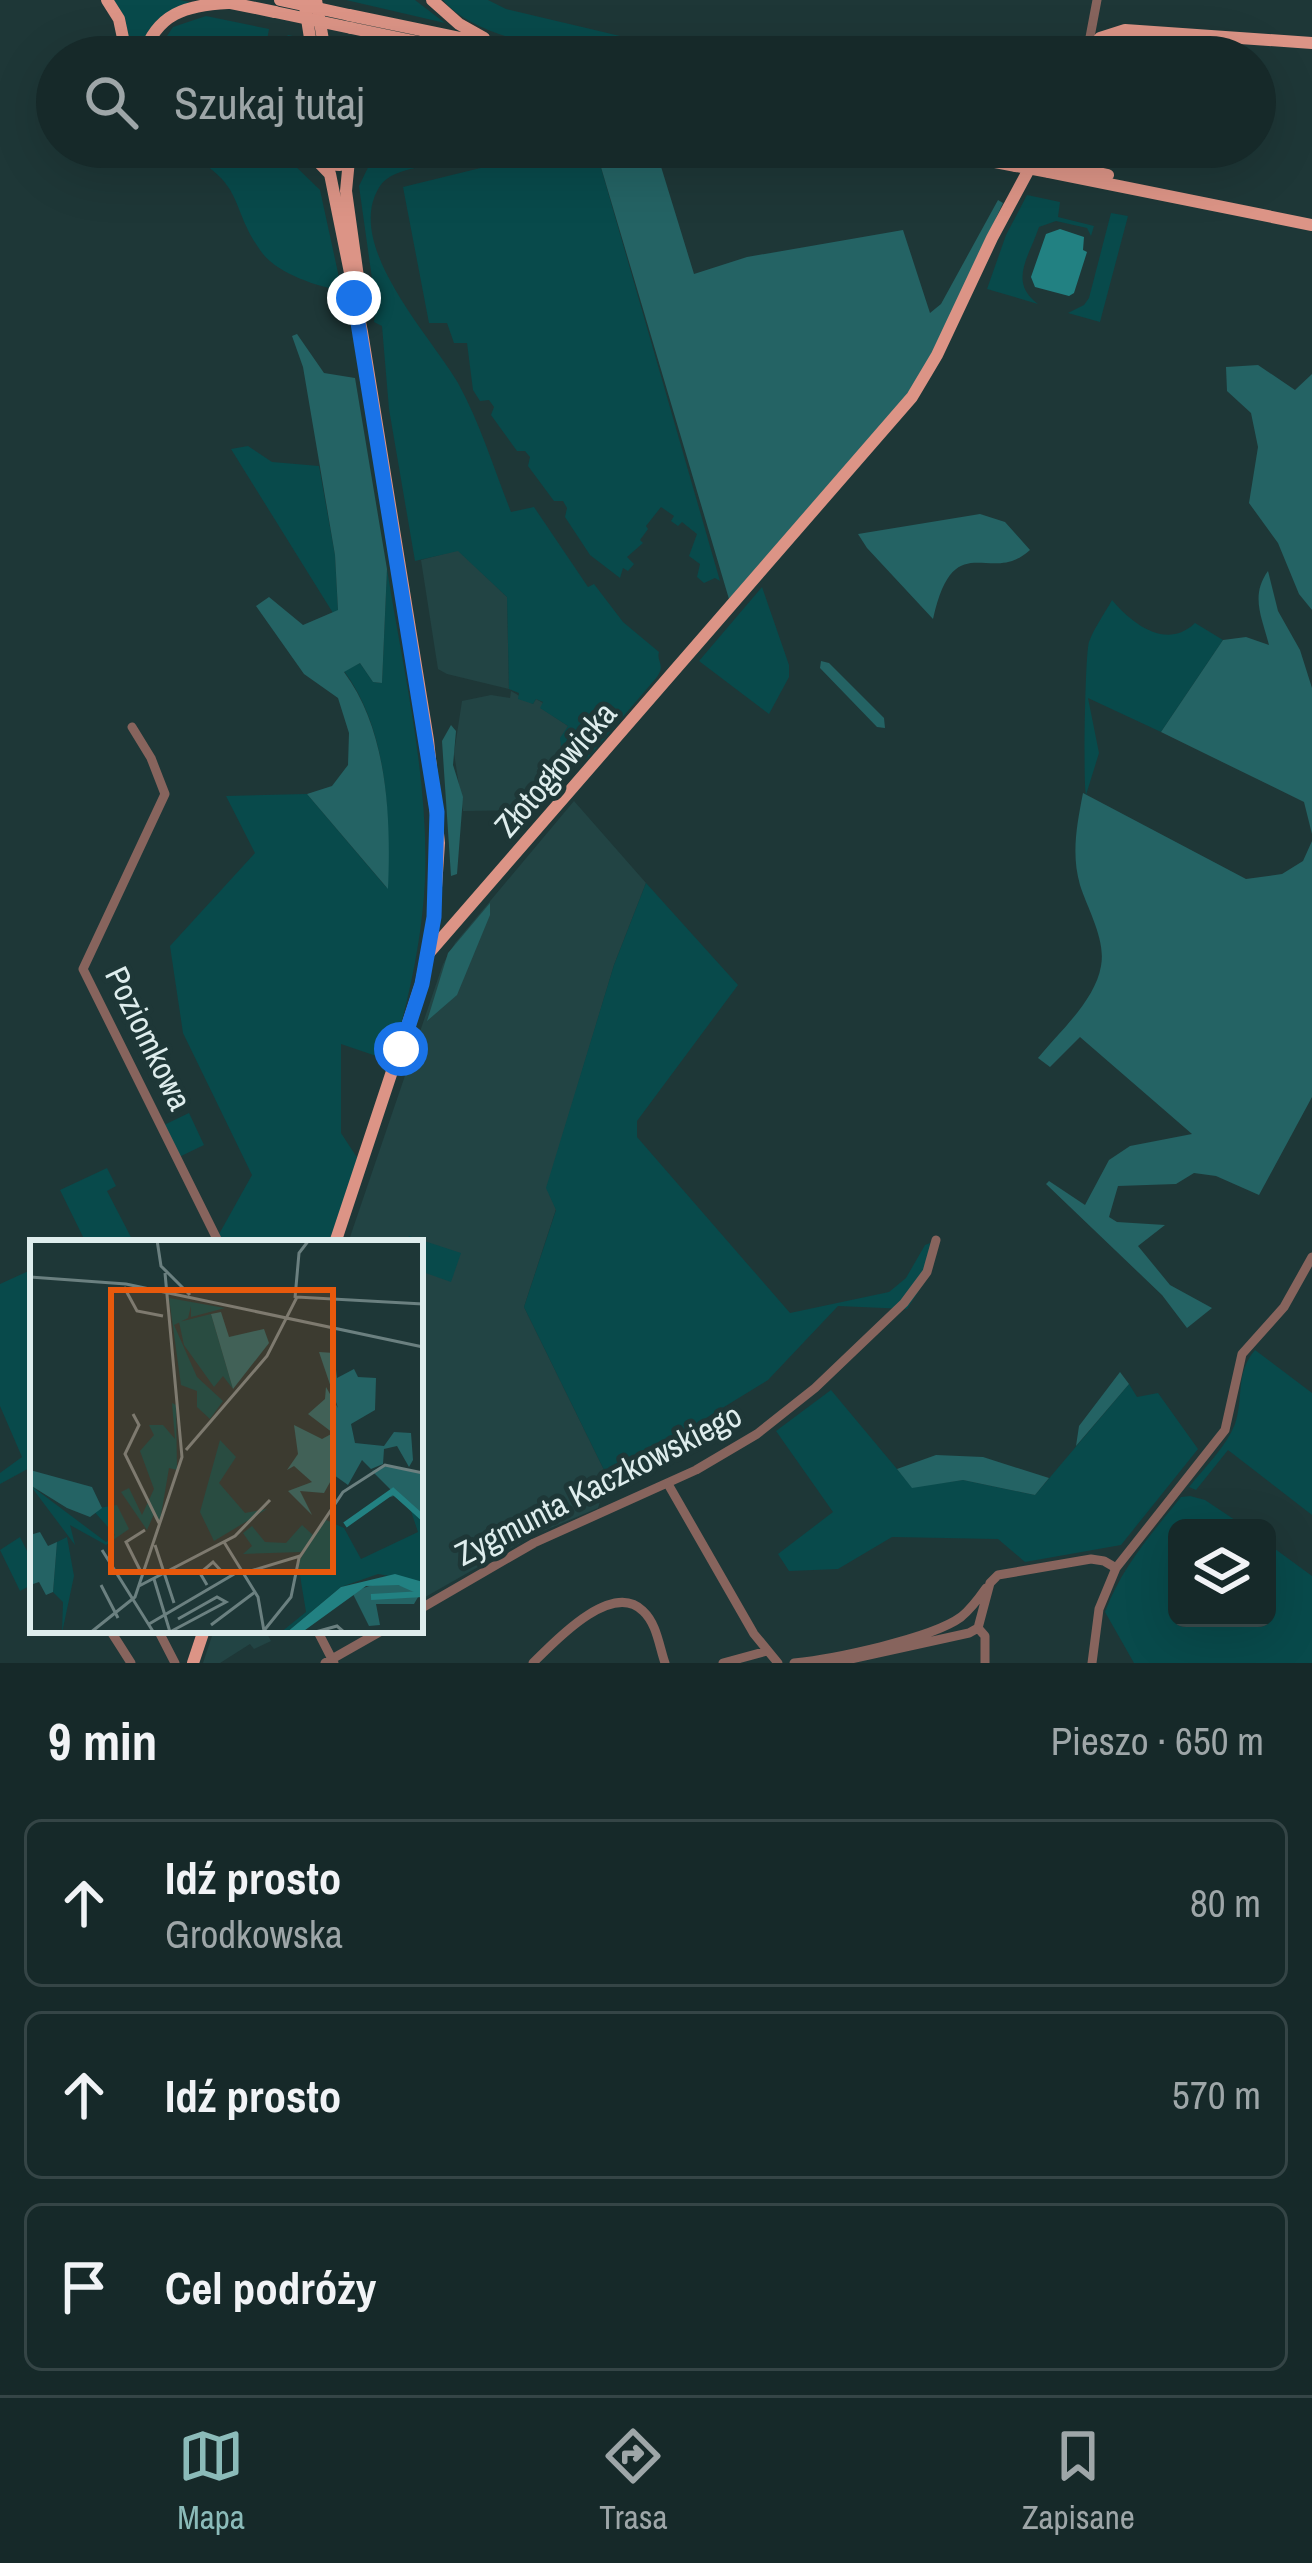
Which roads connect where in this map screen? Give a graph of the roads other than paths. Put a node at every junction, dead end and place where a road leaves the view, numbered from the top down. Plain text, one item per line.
1 (107, 0) edge
2 (304, 0) edge
3 (316, 0) edge
4 (432, 0) edge
5 (1096, 0) edge
6 (221, 2) edge
7 (278, 6) edge
8 (1095, 14) junction
9 (1116, 31) junction
10 (123, 36) edge
11 (150, 36) edge
12 (310, 36) edge
13 (322, 36) edge
14 (422, 36) edge
15 (475, 36) edge
16 (1090, 36) edge
17 (1105, 36) edge
18 (1198, 36) edge
19 (1276, 41) edge
20 (1312, 43) edge
21 (324, 168) edge
22 (348, 168) edge
23 (1030, 168) edge
24 (1050, 168) edge
25 (1312, 221) edge
26 (362, 332) junction
27 (132, 727) dead end
28 (436, 897) junction
29 (470, 907) junction
30 (434, 917) junction
31 (459, 922) junction
32 (427, 955) junction
33 (218, 1240) edge
34 (336, 1240) edge
35 (936, 1240) dead end
36 (1312, 1257) edge
37 (668, 1484) junction
38 (1116, 1568) junction
39 (989, 1583) junction
40 (423, 1607) edge
41 (978, 1628) junction
42 (112, 1633) edge
43 (160, 1633) edge
44 (203, 1633) edge
45 (318, 1633) edge
46 (378, 1633) edge
47 (767, 1651) junction
48 (331, 1662) edge
49 (830, 1662) edge
50 (131, 1663) edge
51 (175, 1663) edge
52 (193, 1663) edge
53 (533, 1663) edge
54 (665, 1663) edge
55 (723, 1663) edge
56 (778, 1663) edge
57 (794, 1663) edge
58 (985, 1663) edge
59 (1092, 1663) edge

1 - 10 main road
2 - 12 main road
3 - 13 main road
4 - 15 main road
5 - 8 street
6 - 7 main road
6 - 11 main road
7 - 14 main road, bridge
8 - 9 street
8 - 16 street
9 - 17 main road
9 - 18 main road
19 - 20 main road
21 - 26 main road
22 - 26 main road
23 - 29 main road, Złotogłowicka
24 - 25 main road, bridge
26 - 28 main road
27 - 33 street, Poziomkowa
28 - 29 main road
28 - 30 main road
29 - 30 main road
29 - 31 main road, Złotogłowicka
30 - 31 main road
30 - 32 main road
31 - 32 main road, Złotogłowicka
32 - 34 main road
35 - 37 street, Zygmunta Kaczkowskiego
36 - 38 street
37 - 40 street, Zygmunta Kaczkowskiego
37 - 47 street
38 - 39 street
38 - 59 street
39 - 41 street
39 - 49 street
41 - 49 street
41 - 58 street
42 - 50 street
43 - 51 street
44 - 52 main road
45 - 48 street
46 - 48 street
47 - 55 street
47 - 56 street
49 - 57 street
53 - 54 street

